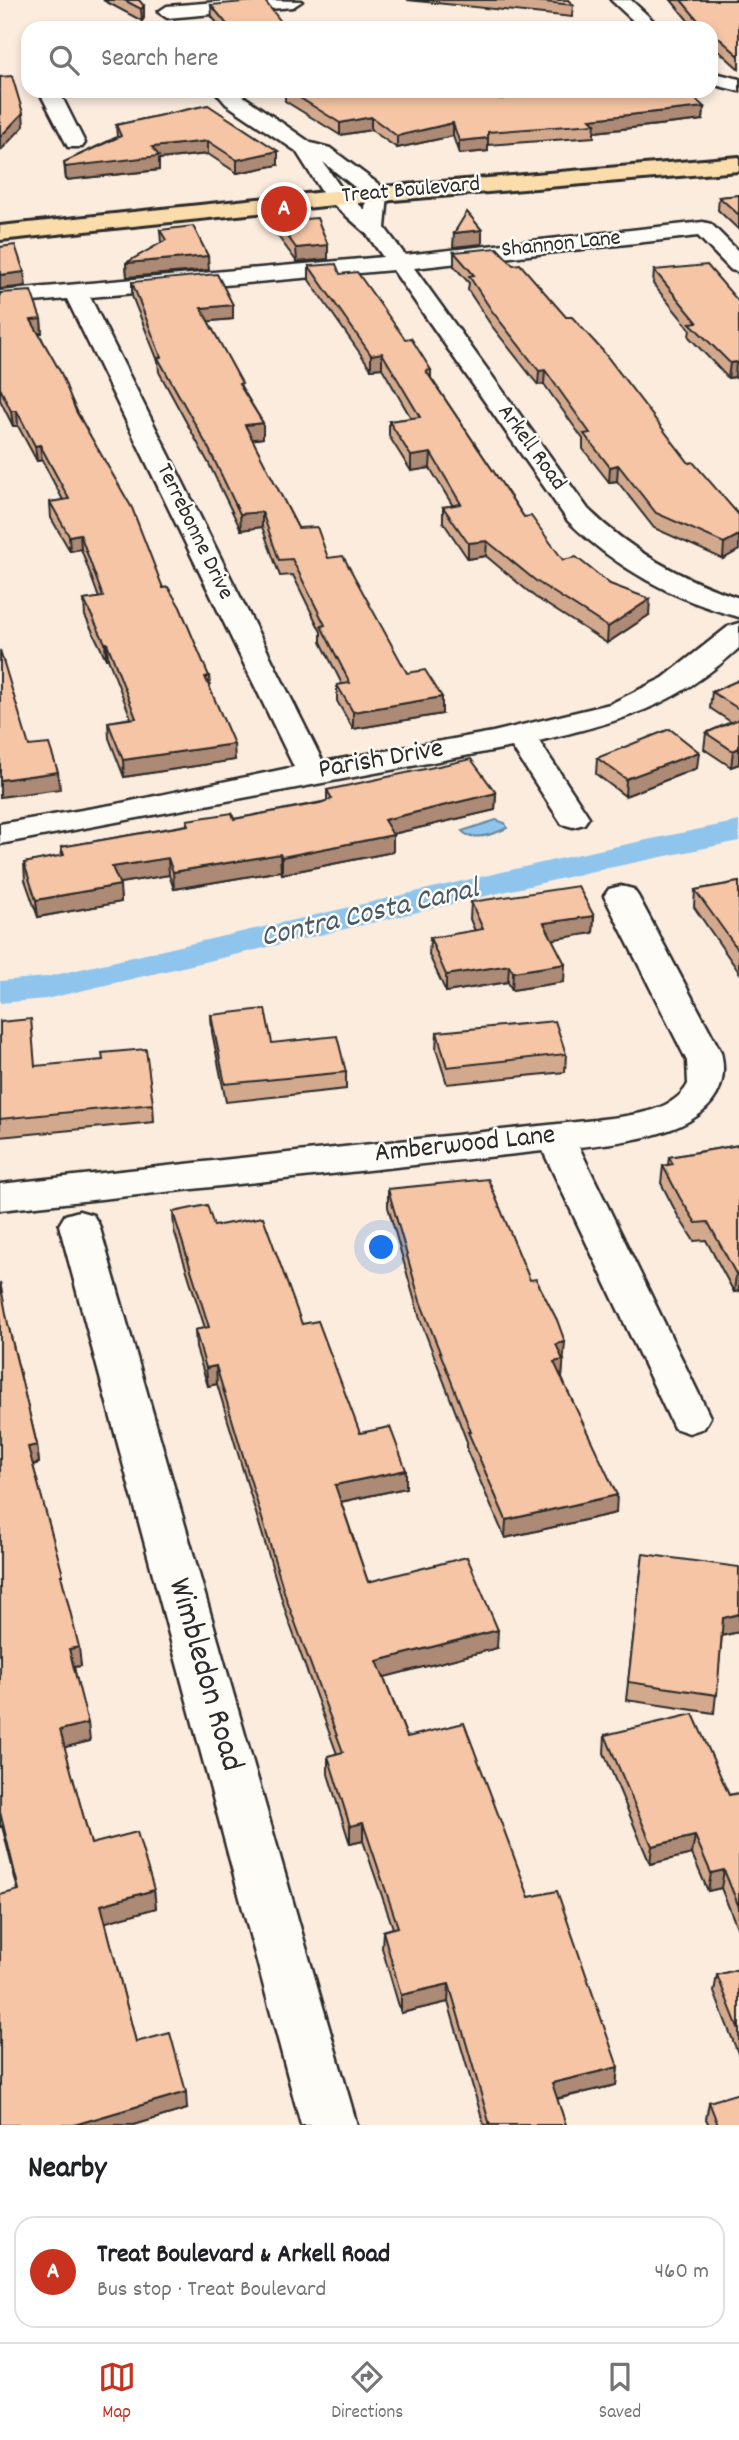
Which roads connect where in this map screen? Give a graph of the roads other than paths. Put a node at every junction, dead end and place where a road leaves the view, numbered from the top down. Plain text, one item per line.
1 (620, 0) edge
2 (293, 1) edge
3 (163, 6) edge
4 (173, 21) edge
5 (644, 21) edge
6 (718, 80) edge
7 (739, 85) edge
8 (52, 98) edge
9 (231, 98) edge
10 (75, 143) dead end
11 (304, 146) junction
12 (739, 148) edge
13 (739, 164) edge
14 (358, 179) junction
15 (328, 190) junction
16 (376, 194) junction
17 (0, 213) edge
18 (374, 228) junction
19 (0, 233) edge
20 (398, 263) junction
21 (739, 265) edge
22 (75, 291) junction
23 (0, 298) edge
24 (739, 608) edge
25 (739, 632) edge
26 (521, 736) junction
27 (313, 773) junction
28 (573, 817) dead end
29 (0, 834) edge
30 (621, 896) dead end
31 (555, 1136) junction
32 (0, 1197) edge
33 (79, 1225) dead end
34 (689, 1417) dead end
35 (329, 2125) edge

1 - 5 street
2 - 3 street
3 - 4 street
6 - 7 street
8 - 10 street
9 - 11 street
11 - 14 street
11 - 15 street, Arkell Road
12 - 14 main road, Treat Boulevard
13 - 16 main road, Treat Boulevard
14 - 15 main road, Treat Boulevard
14 - 16 street
15 - 16 main road, Treat Boulevard
15 - 17 main road, Treat Boulevard
15 - 18 street, Arkell Road
15 - 19 main road, Treat Boulevard
16 - 18 street
18 - 20 street, Arkell Road
20 - 21 street, Shannon Lane
20 - 22 street, Shannon Lane
20 - 24 street, Arkell Road
22 - 23 street, Shannon Lane
22 - 27 street, Terrebonne Drive
25 - 26 street, Parish Drive
26 - 27 street, Parish Drive
26 - 28 street
27 - 29 street, Parish Drive
30 - 31 street, Amberwood Lane
31 - 32 street, Amberwood Lane
31 - 34 street
33 - 35 street, Wimbledon Road

